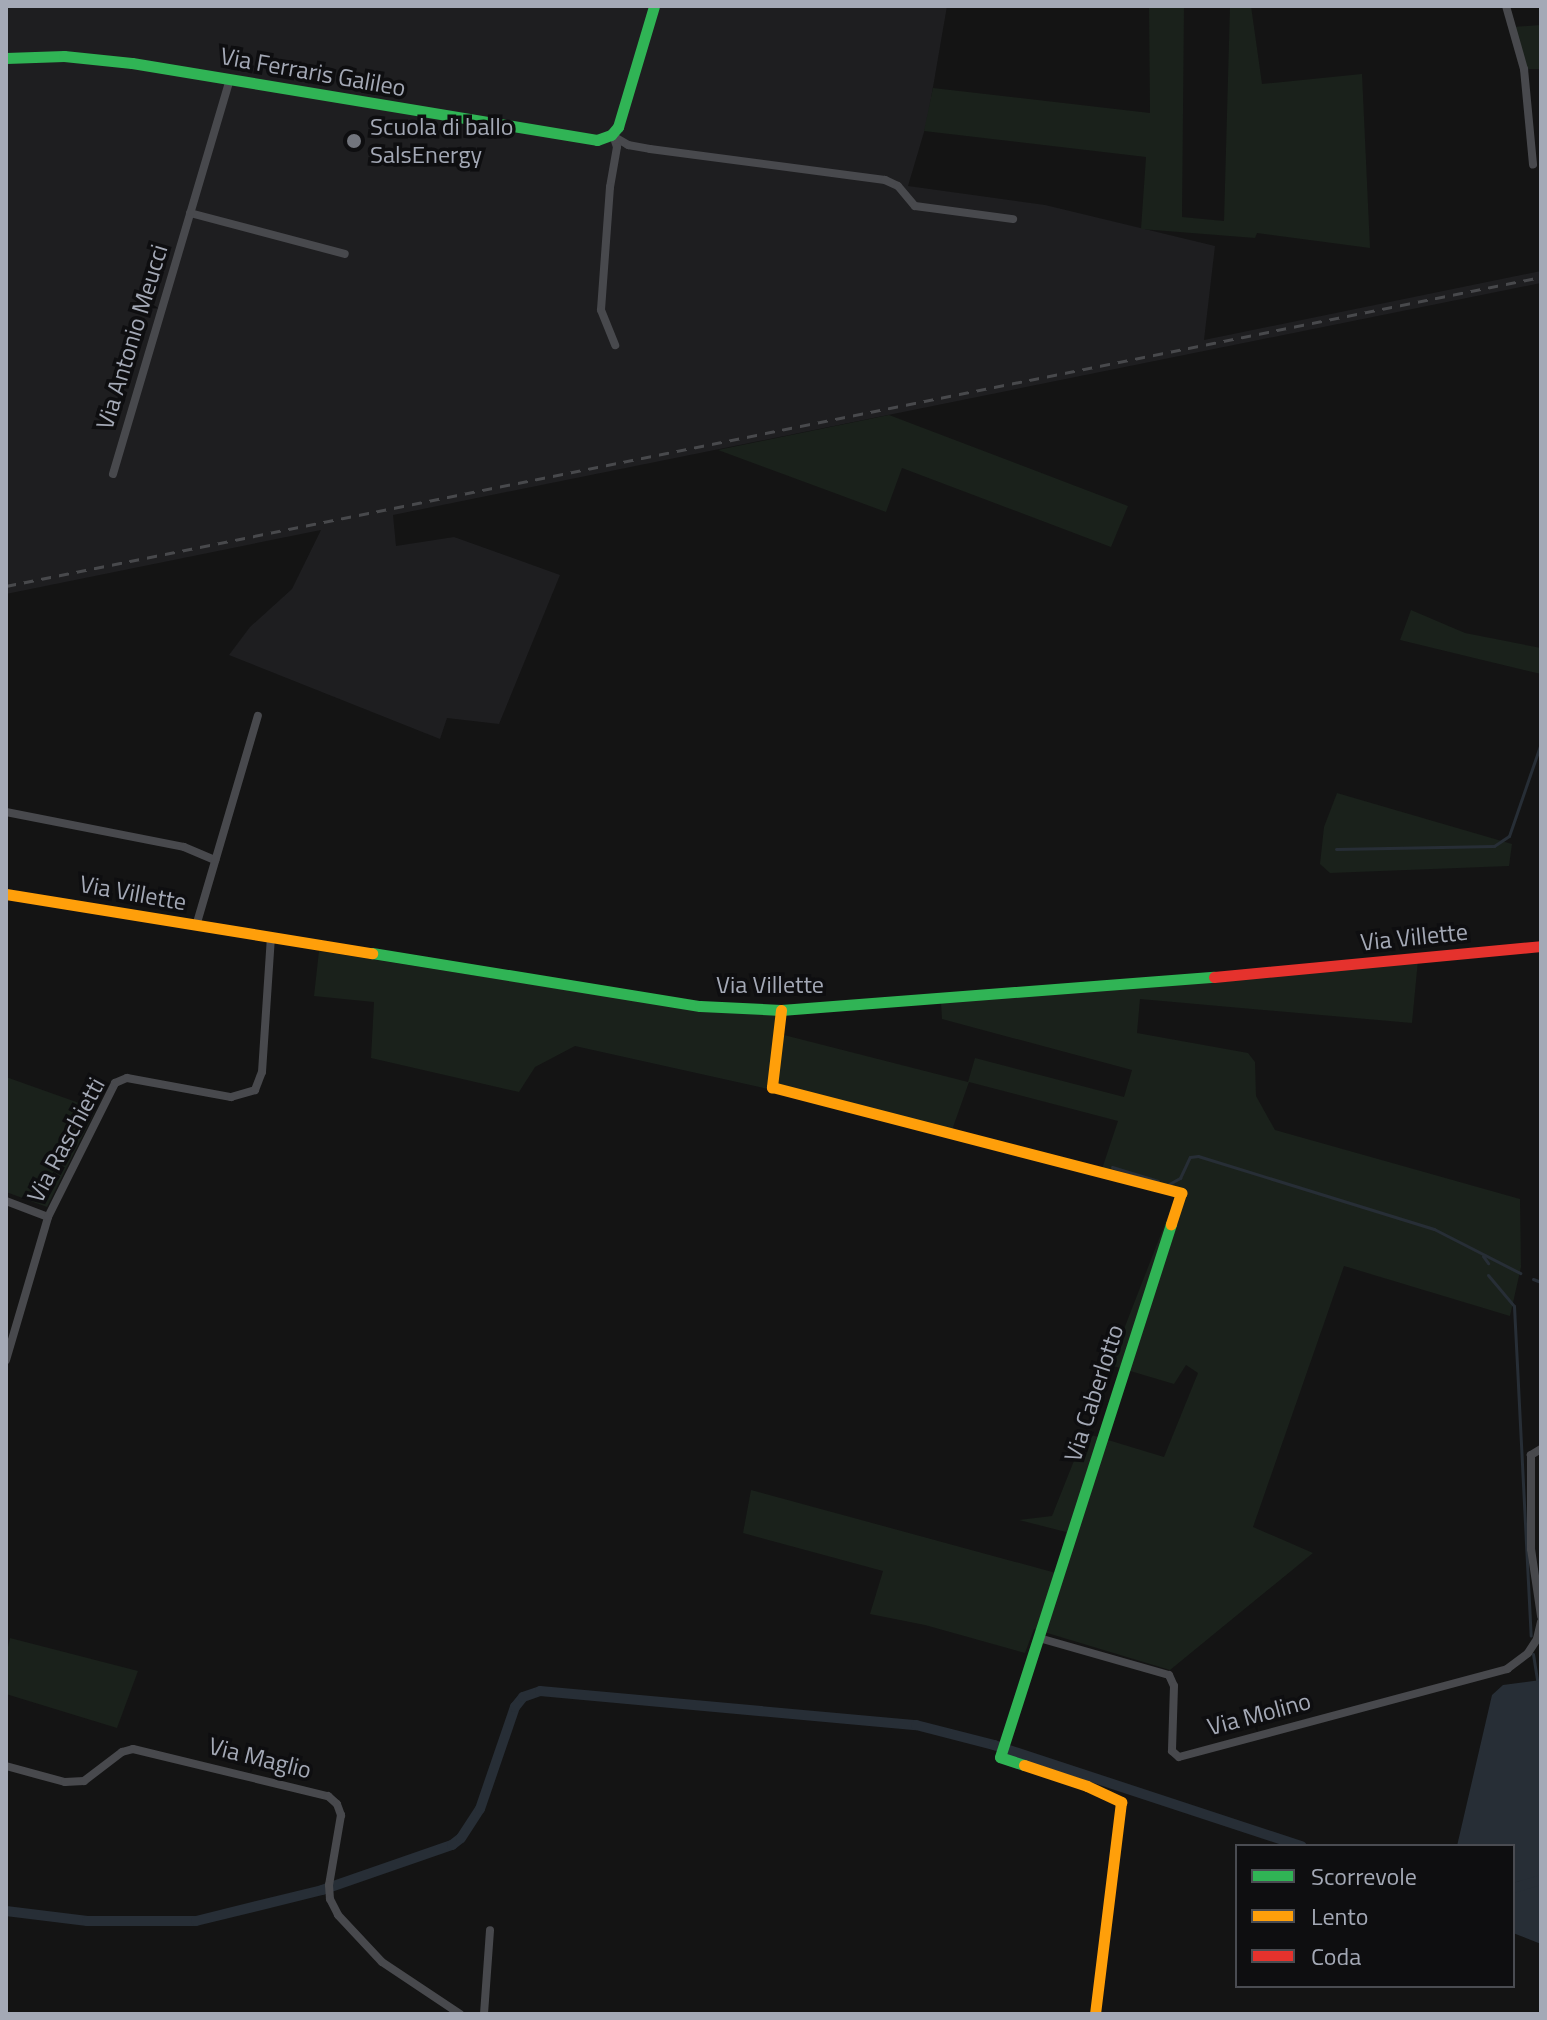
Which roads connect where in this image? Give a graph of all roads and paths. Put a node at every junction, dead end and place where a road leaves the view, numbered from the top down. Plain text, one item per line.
1 (654, 6) edge
2 (1506, 6) edge
3 (6, 58) edge
4 (230, 80) junction
5 (611, 135) junction
6 (1533, 165) dead end
7 (190, 213) junction
8 (1013, 219) dead end
9 (345, 254) dead end
10 (615, 345) dead end
11 (113, 474) dead end
12 (258, 716) dead end
13 (6, 812) edge
14 (215, 860) junction
15 (6, 894) edge
16 (196, 926) junction
17 (271, 938) junction
18 (1541, 946) edge
19 (781, 1010) junction
20 (6, 1201) edge
21 (48, 1217) junction
22 (6, 1360) edge
23 (1541, 1449) edge
24 (1541, 1616) edge
25 (1541, 1622) edge
26 (1039, 1638) junction
27 (6, 1766) edge
28 (490, 1930) dead end
29 (460, 2014) edge
30 (484, 2014) edge
31 (1095, 2014) edge

1 - 5 street
2 - 6 street
3 - 4 street, Via Ferraris Galileo
4 - 5 street, Via Ferraris Galileo
4 - 7 street, Via Antonio Meucci
5 - 8 street, Via Ferraris Galileo
5 - 10 street
7 - 9 street
7 - 11 street, Via Antonio Meucci
12 - 14 street
13 - 14 street
14 - 16 street
15 - 16 street, Via Villette
16 - 17 street, Via Villette
17 - 19 street, Via Villette
17 - 21 street, Via Raschietti
18 - 19 street, Via Villette
19 - 26 street, Via Caberlotto
20 - 21 street
21 - 22 street, Via Raschietti
23 - 24 street
25 - 26 street, Via Molino
26 - 31 street, Via Caberlotto
27 - 29 street, Via Maglio
28 - 30 street

